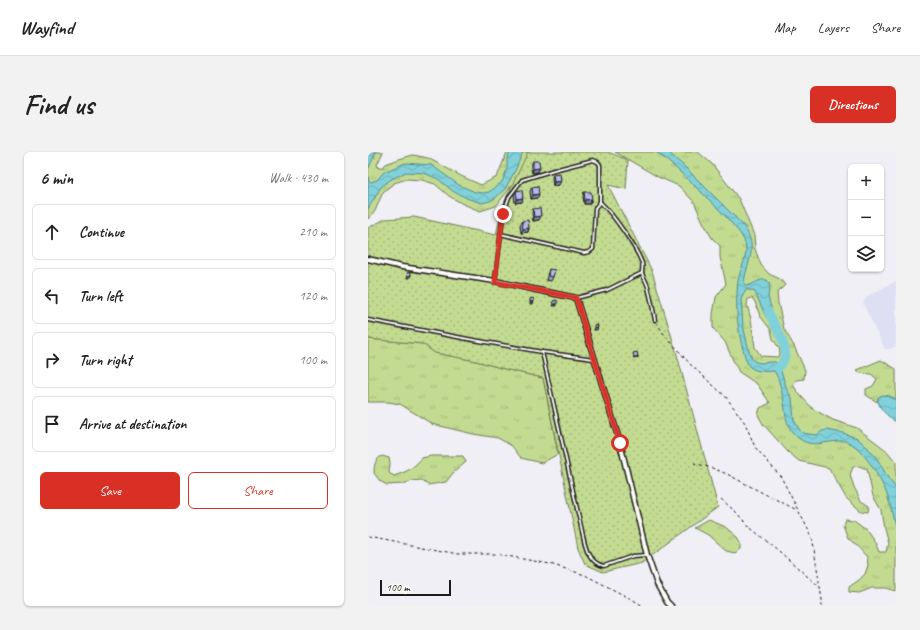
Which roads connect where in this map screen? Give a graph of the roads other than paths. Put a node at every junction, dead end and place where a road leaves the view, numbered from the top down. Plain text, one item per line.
1 (600, 202) junction
2 (500, 234) junction
3 (368, 259) edge
4 (642, 273) junction
5 (495, 282) junction
6 (576, 298) junction
7 (368, 320) edge
8 (655, 320) road end
9 (542, 352) junction
10 (594, 359) junction
11 (647, 555) junction
12 (671, 606) edge

1 - 2 lane
1 - 2 lane
1 - 4 lane
2 - 5 lane
3 - 5 street
4 - 6 lane
4 - 8 lane
5 - 6 street
6 - 10 street
7 - 9 lane
9 - 10 lane
9 - 11 lane
10 - 11 street
11 - 12 street

